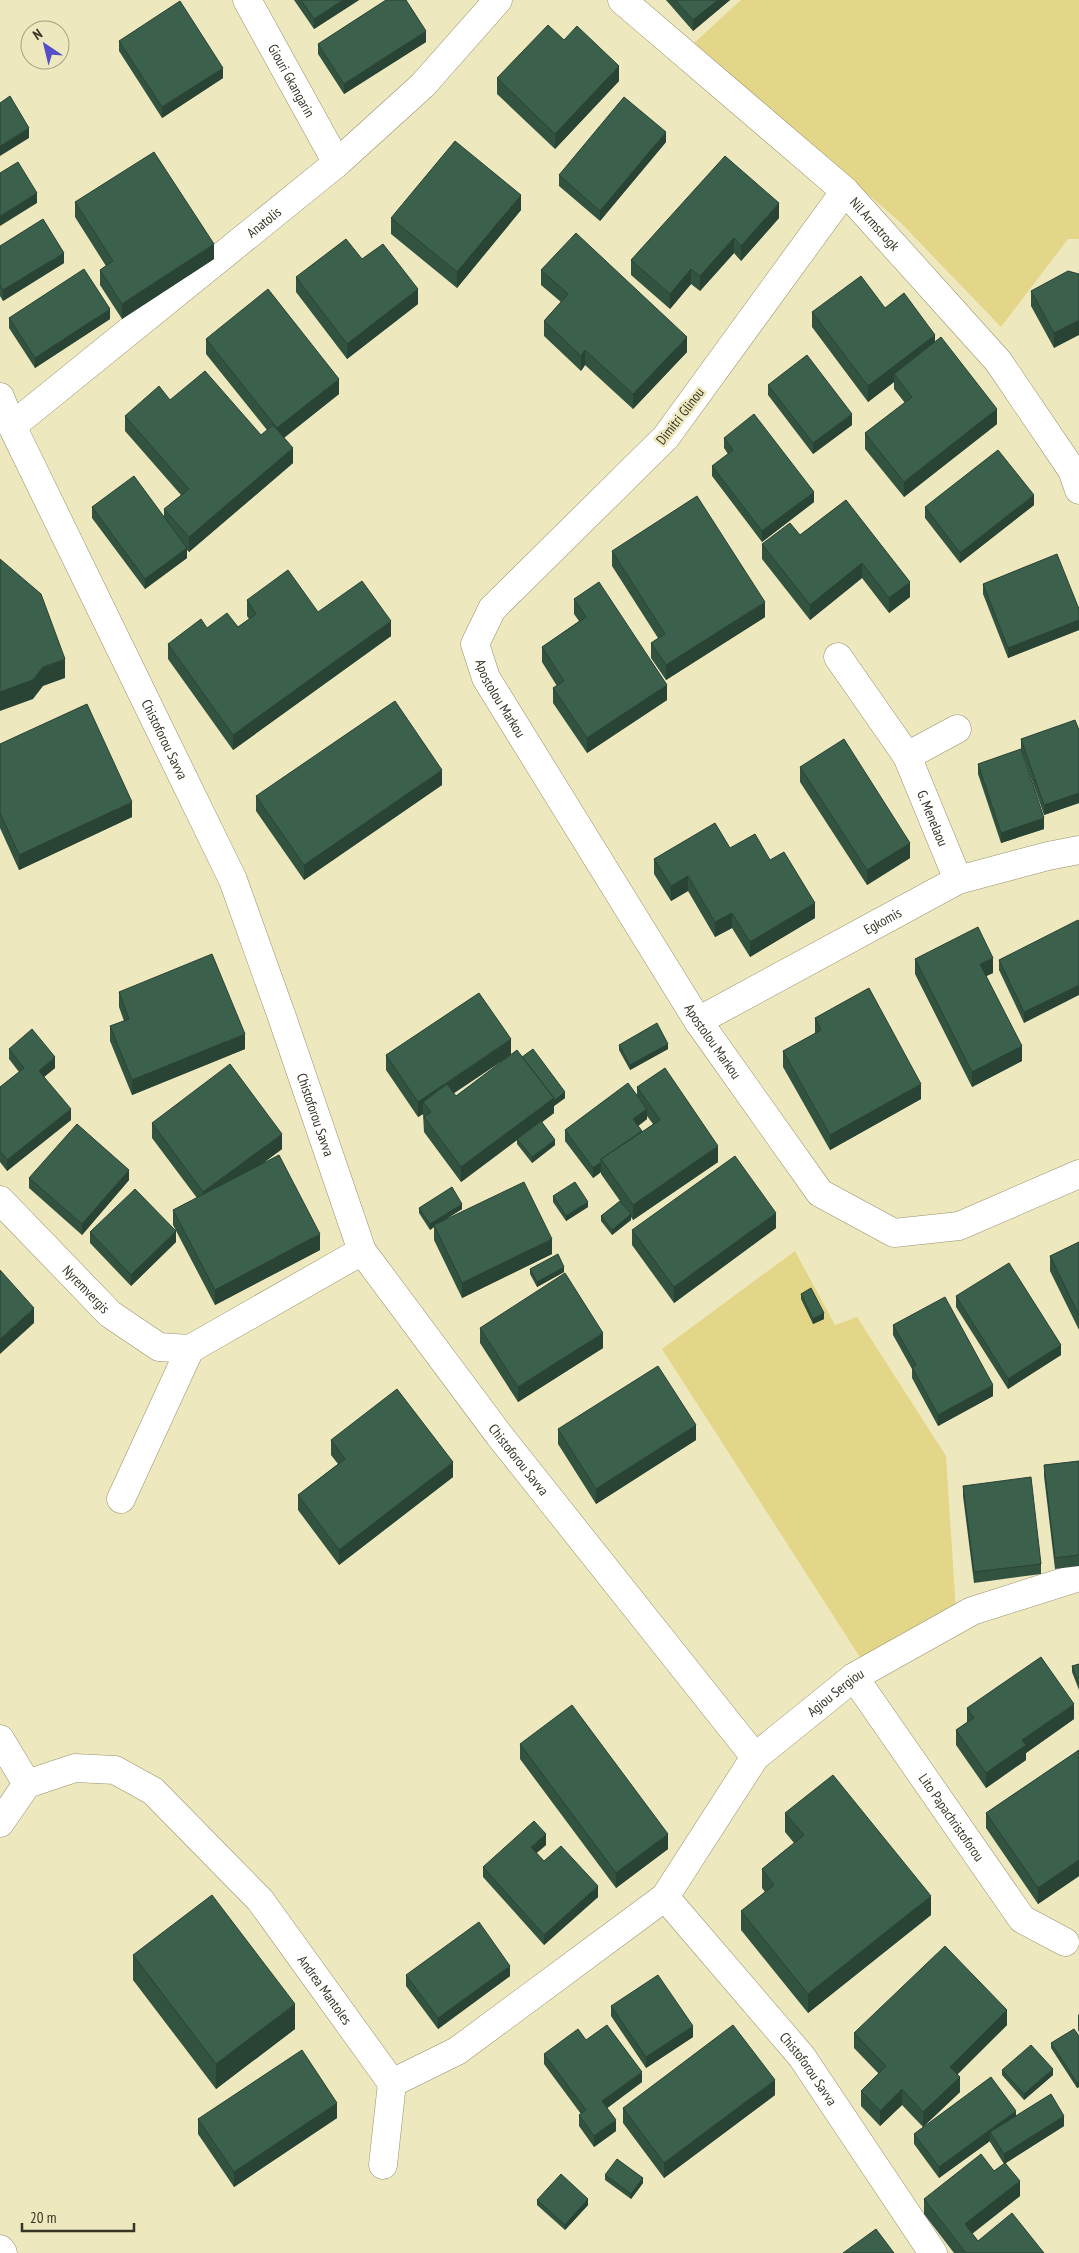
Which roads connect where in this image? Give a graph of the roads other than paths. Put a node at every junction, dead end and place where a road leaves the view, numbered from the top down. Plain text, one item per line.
1 (247, 0) edge
2 (498, 0) edge
3 (622, 0) edge
4 (337, 162) junction
5 (845, 191) junction
6 (0, 397) edge
7 (12, 426) junction
8 (1079, 490) edge
9 (475, 644) joint
10 (838, 657) dead end
11 (957, 729) dead end
12 (906, 756) junction
13 (1079, 850) edge
14 (958, 880) junction
15 (698, 1021) junction
16 (1079, 1174) edge
17 (0, 1200) edge
18 (362, 1251) junction
19 (190, 1349) junction
20 (122, 1499) dead end
21 (1079, 1577) edge
22 (854, 1677) junction
23 (0, 1739) edge
24 (755, 1757) junction
25 (27, 1784) junction
26 (0, 1823) edge
27 (665, 1897) junction
28 (1065, 1942) dead end
29 (392, 2083) junction
30 (383, 2165) dead end
31 (0, 2250) edge
32 (3, 2253) edge
33 (933, 2253) edge

1 - 4 street, Giouri Gkangarin
2 - 4 street, Anatolis
3 - 5 street, Nil Armstrogk
4 - 7 street, Anatolis
5 - 8 street, Nil Armstrogk
5 - 9 street, Dimitri Glinou
6 - 7 street, Chistoforou Savva
7 - 18 street, Chistoforou Savva
9 - 15 street, Apostolou Markou
10 - 12 street, G. Menelaou
11 - 12 street
12 - 14 street, G. Menelaou
13 - 14 street, Egkomis
14 - 15 street, Egkomis
15 - 16 street, Apostolou Markou
17 - 19 street, Nyremvergis
18 - 19 street
18 - 24 street, Chistoforou Savva
19 - 20 street
21 - 22 street, Agiou Sergiou
22 - 24 street, Agiou Sergiou
22 - 28 street, Lito Papachristoforou
23 - 25 street
24 - 27 street, Agiou Sergiou
25 - 26 street
25 - 29 street, Andrea Mantoles
27 - 29 street
27 - 33 street, Chistoforou Savva
29 - 30 street
31 - 32 street

